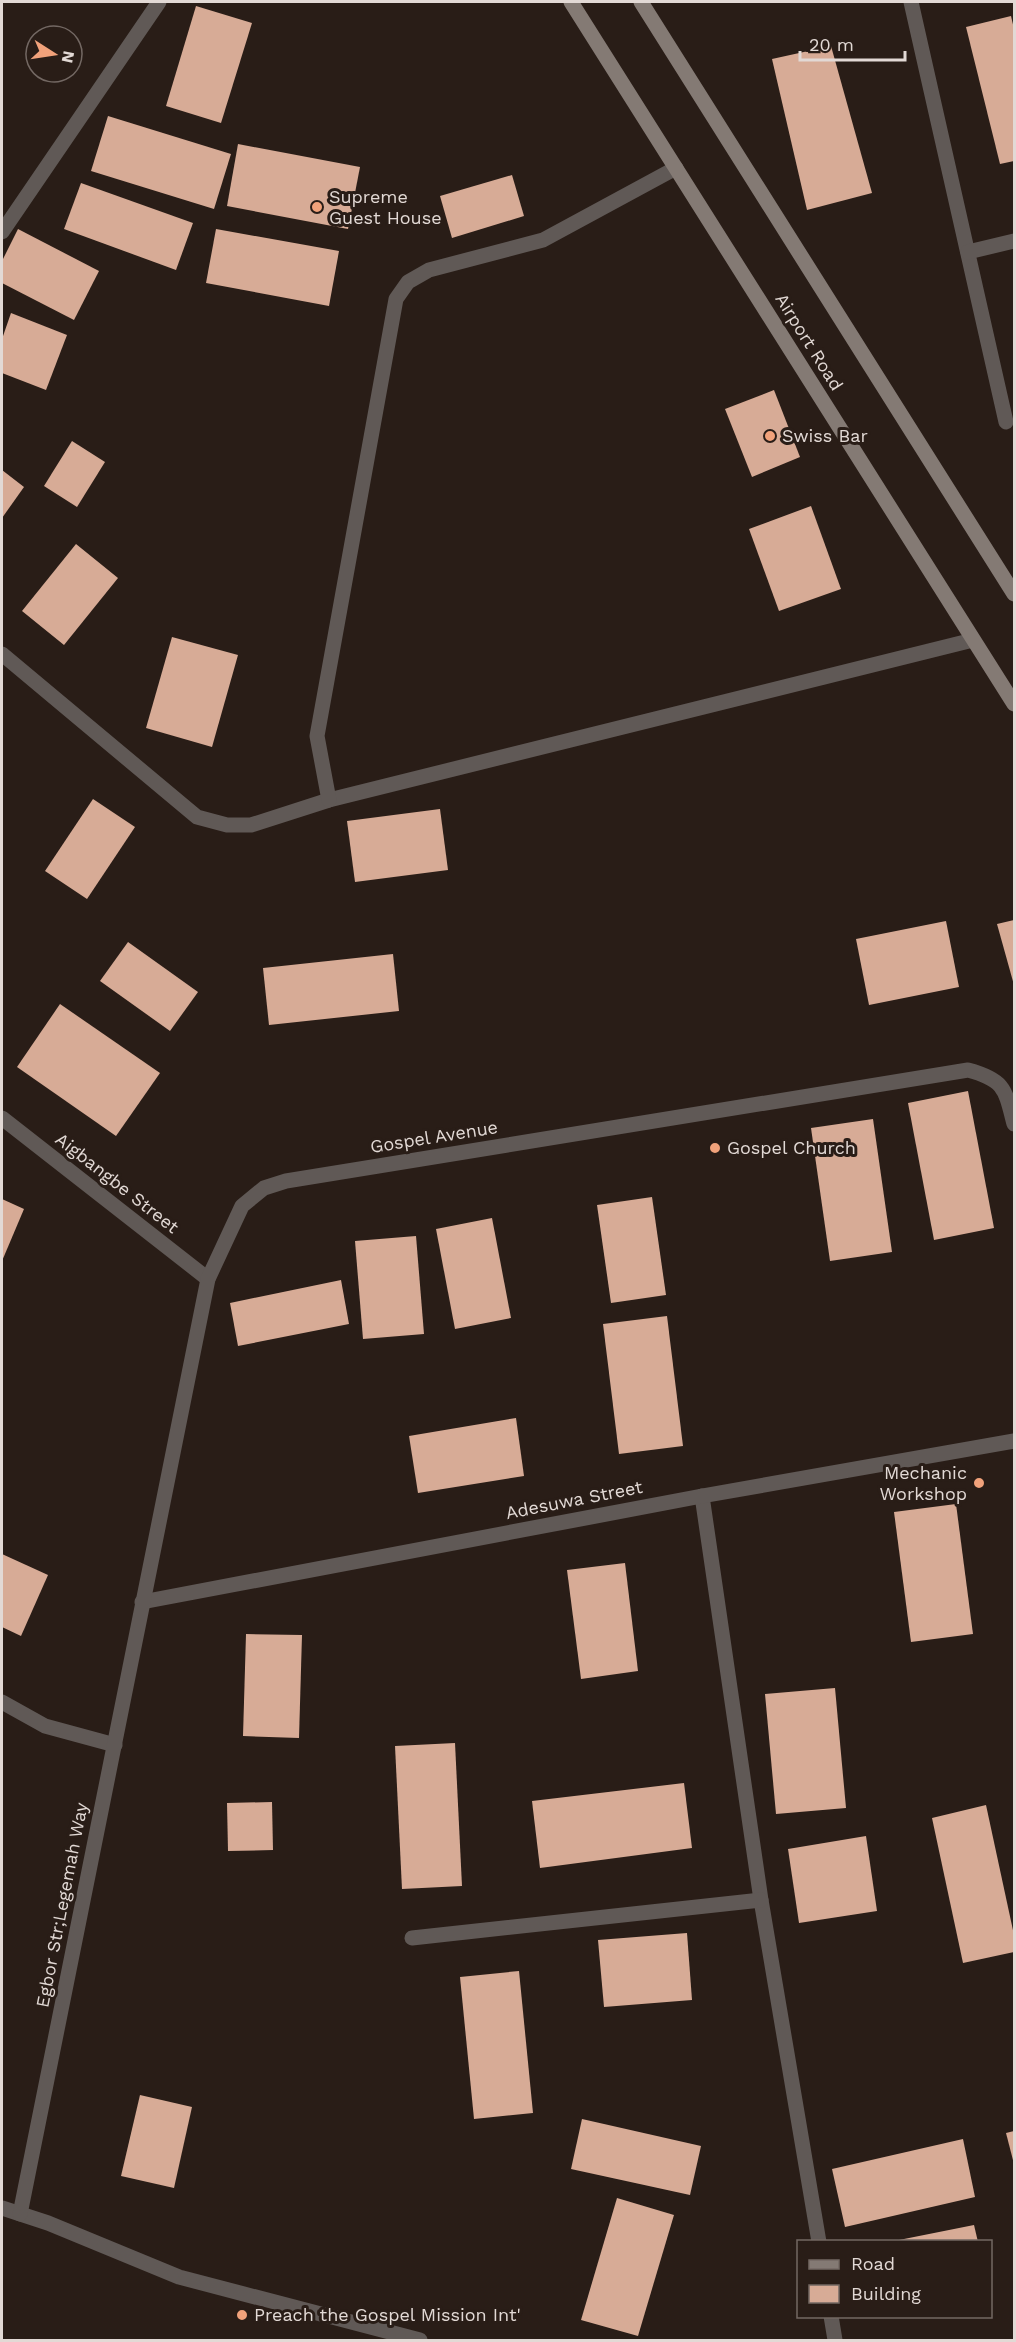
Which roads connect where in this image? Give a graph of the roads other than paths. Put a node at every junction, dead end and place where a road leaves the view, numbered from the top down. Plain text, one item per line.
1 (159, 2) edge
2 (571, 2) edge
3 (641, 2) edge
4 (911, 2) edge
5 (676, 168) junction
6 (2, 232) edge
7 (1014, 241) edge
8 (968, 252) junction
9 (1006, 422) dead end
10 (1014, 594) edge
11 (973, 640) junction
12 (2, 654) edge
13 (1014, 704) edge
14 (329, 800) junction
15 (2, 1118) edge
16 (1014, 1124) edge
17 (208, 1279) junction
18 (1014, 1441) edge
19 (702, 1496) junction
20 (142, 1602) junction
21 (2, 1702) edge
22 (115, 1745) junction
23 (761, 1900) junction
24 (412, 1938) dead end
25 (2, 2208) edge
26 (20, 2214) junction
27 (819, 2240) edge
28 (831, 2318) edge
29 (420, 2340) edge
30 (836, 2340) edge

1 - 6 street
2 - 5 main road, Airport Road
3 - 10 main road
4 - 8 street
5 - 11 main road, Airport Road
5 - 14 street
7 - 8 street
8 - 9 street
11 - 13 main road, Airport Road
11 - 14 street
12 - 14 street
15 - 17 street, Aigbangbe Street
16 - 17 street, Gospel Avenue
17 - 20 street, Gospel Avenue
18 - 19 street, Adesuwa Street
19 - 20 street, Adesuwa Street
19 - 23 street
20 - 22 street, Egbor Str;Legemah Way
21 - 22 street
22 - 26 street, Egbor Str;Legemah Way
23 - 24 street
23 - 27 street
25 - 26 street
26 - 29 street
28 - 30 street

